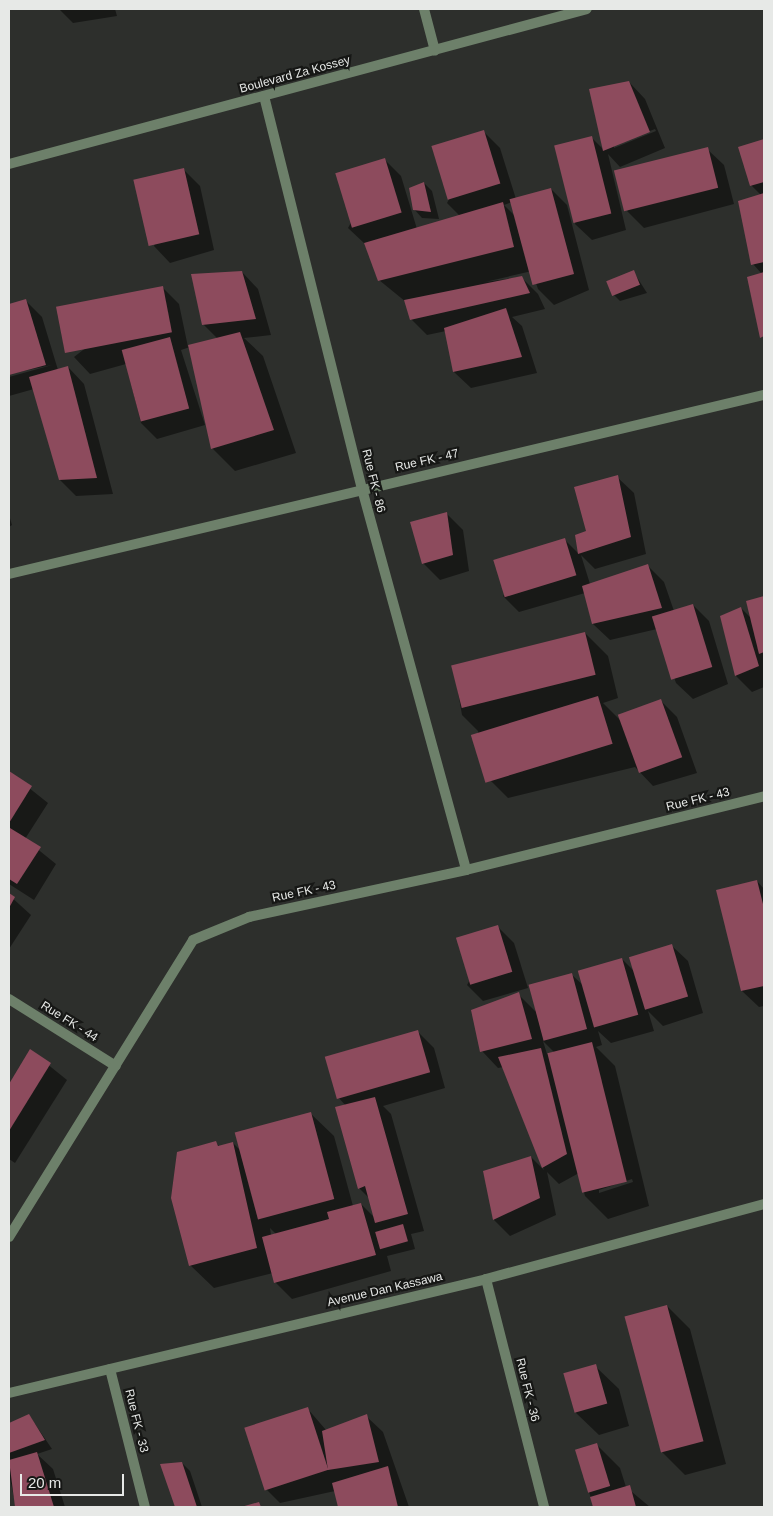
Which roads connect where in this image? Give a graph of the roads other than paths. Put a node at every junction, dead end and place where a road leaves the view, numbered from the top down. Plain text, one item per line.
1 (424, 9) edge
2 (587, 9) edge
3 (435, 51) junction
4 (264, 96) junction
5 (9, 164) edge
6 (764, 395) edge
7 (362, 489) junction
8 (9, 574) edge
9 (764, 796) edge
10 (466, 870) junction
11 (9, 999) edge
12 (116, 1066) junction
13 (764, 1204) edge
14 (9, 1237) edge
15 (486, 1279) junction
16 (110, 1369) junction
17 (9, 1394) edge
18 (144, 1507) edge
19 (544, 1507) edge

1 - 3 street
2 - 3 street, Boulevard Za Kossey
3 - 4 street, Boulevard Za Kossey
4 - 5 street, Boulevard Za Kossey
4 - 7 street, Rue FK - 86
6 - 7 street, Rue FK - 47
7 - 8 street, Rue FK - 47
7 - 10 street, Rue FK - 86
9 - 10 street, Rue FK - 43
10 - 12 street, Rue FK - 43
11 - 12 street, Rue FK - 44
12 - 14 street, Rue FK - 43
13 - 15 street, Avenue Dan Kassawa
15 - 16 street, Avenue Dan Kassawa
15 - 19 street, Rue FK - 36
16 - 17 street, Avenue Dan Kassawa
16 - 18 street, Rue FK - 33

